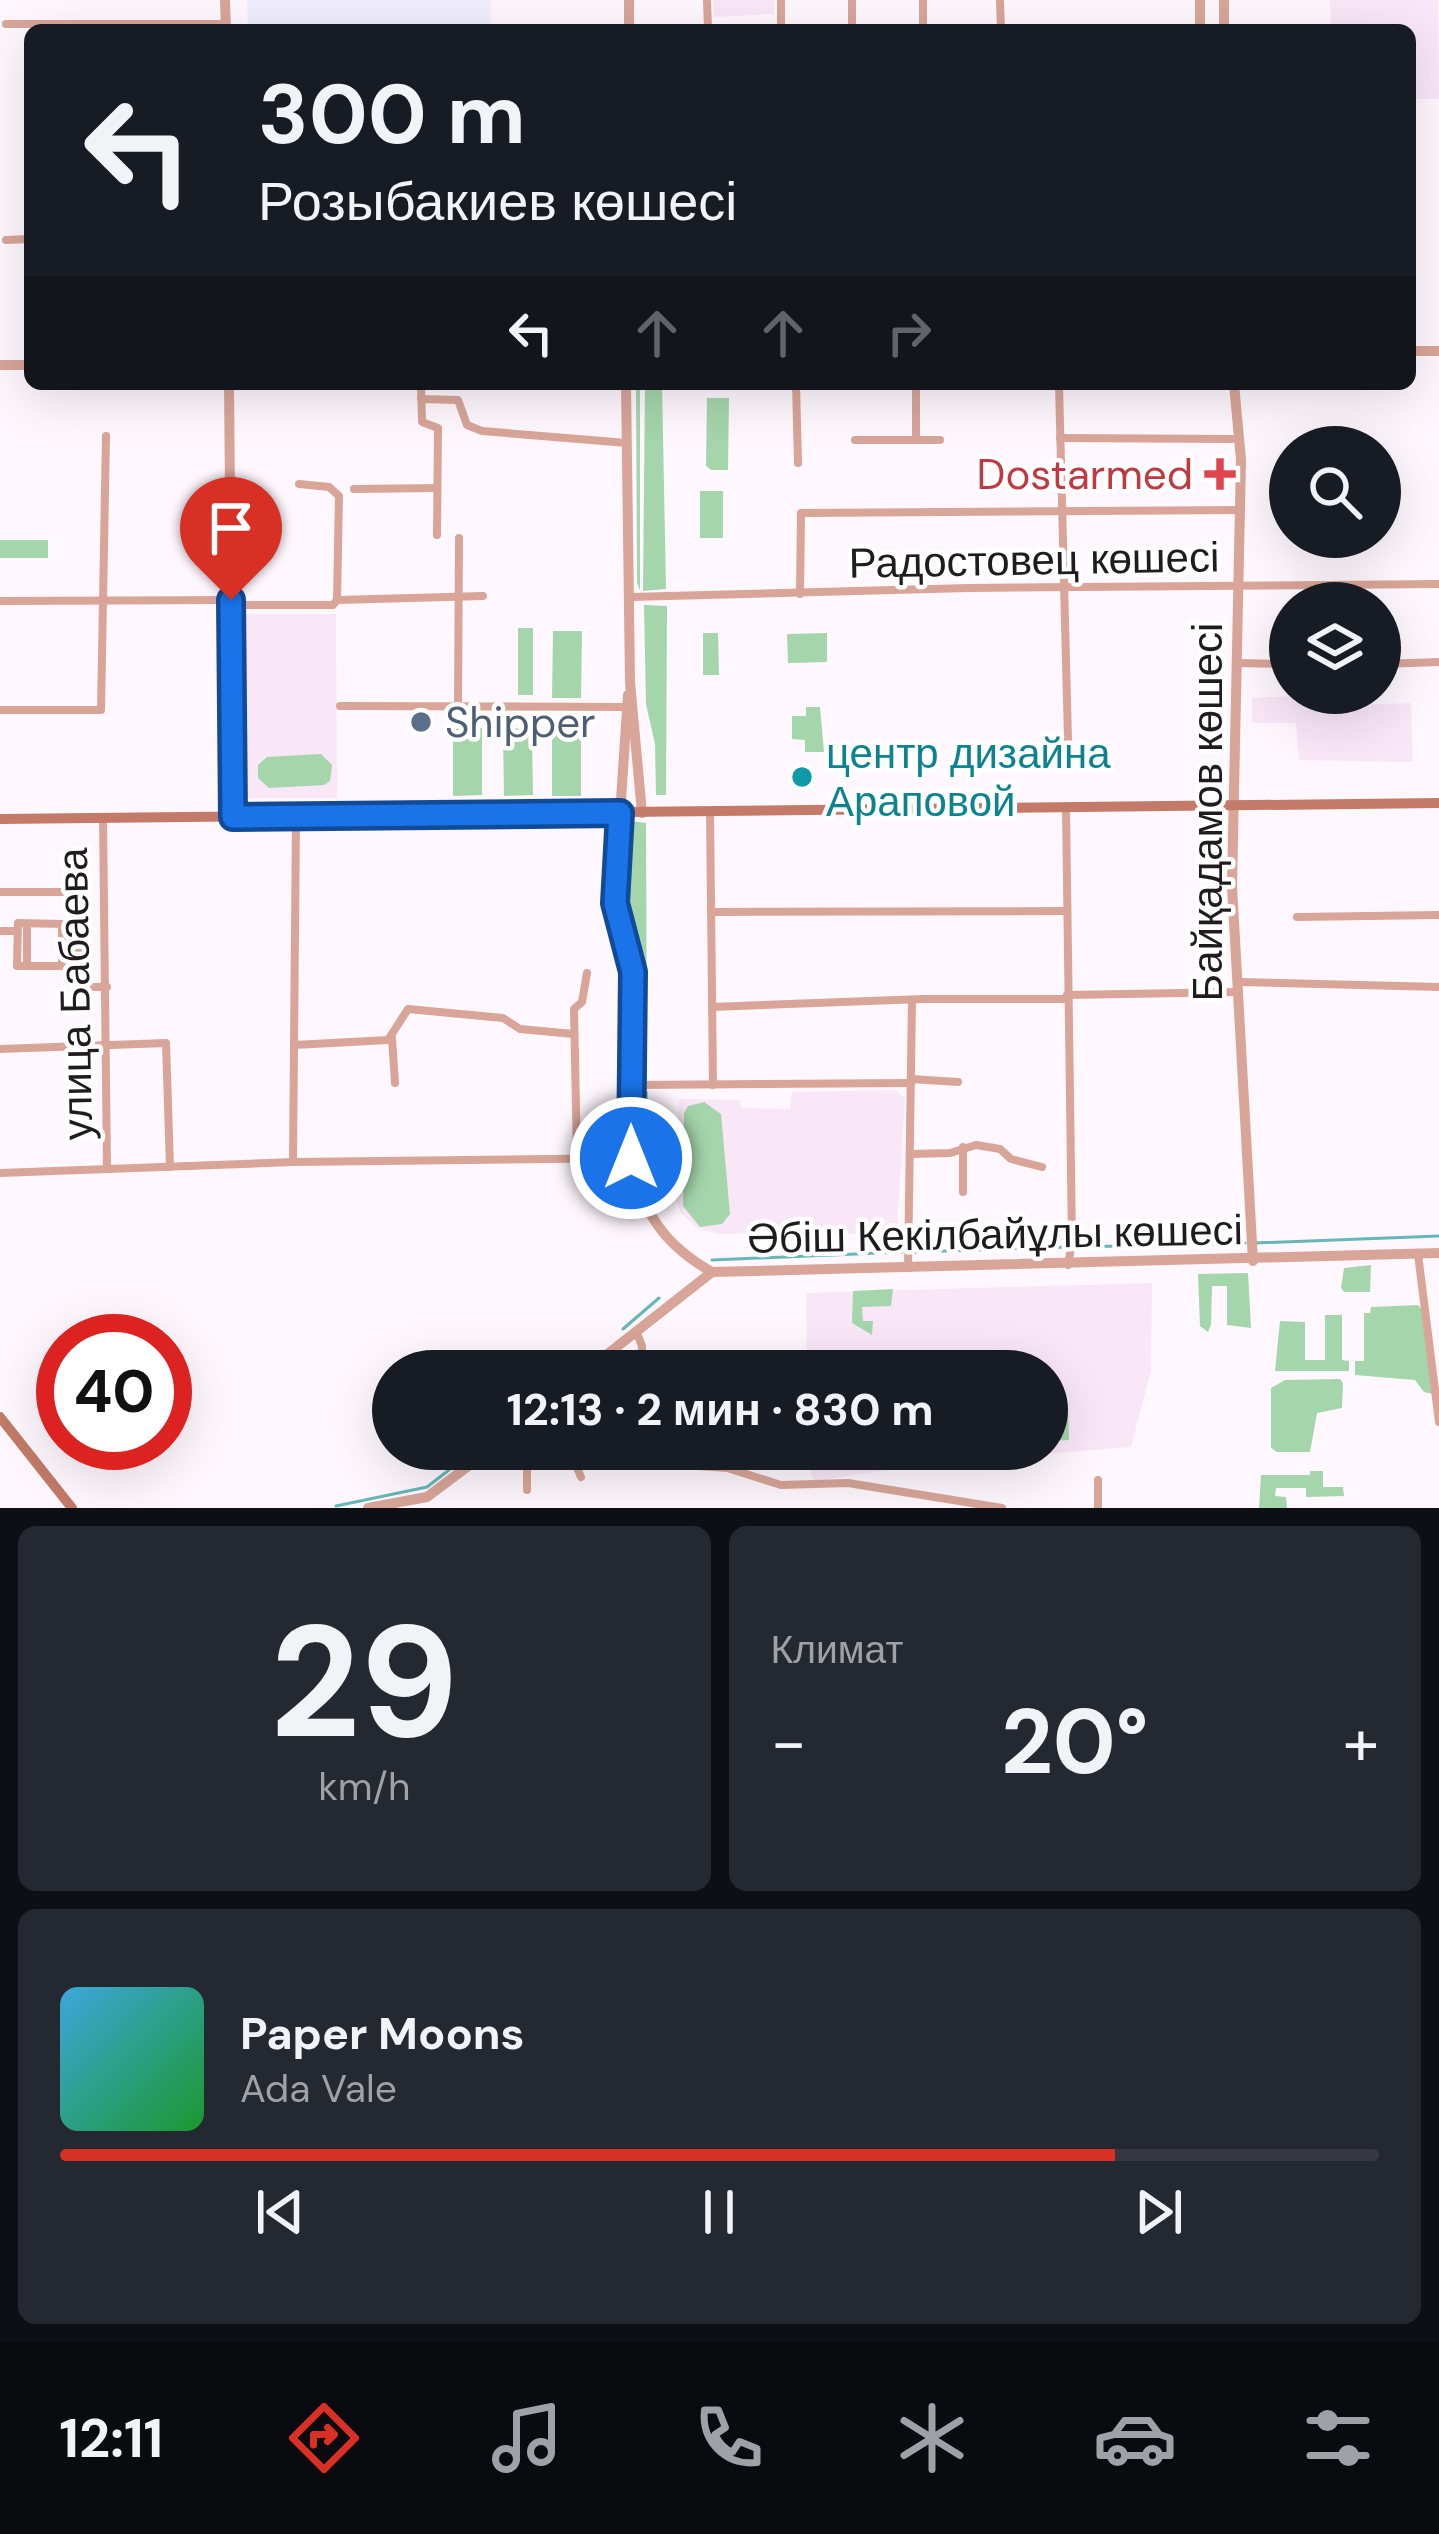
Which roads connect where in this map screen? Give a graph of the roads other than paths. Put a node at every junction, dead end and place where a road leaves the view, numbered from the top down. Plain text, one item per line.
1 (6, 24) dead end
2 (24, 25) edge
3 (24, 239) edge
4 (6, 240) dead end
5 (229, 390) edge
6 (422, 390) edge
7 (626, 390) edge
8 (796, 390) edge
9 (916, 390) edge
10 (1059, 390) edge
11 (1235, 390) edge
12 (422, 398) junction
13 (106, 436) dead end
14 (1060, 438) junction
15 (1232, 439) dead end
16 (855, 440) dead end
17 (916, 440) junction
18 (940, 440) dead end
19 (627, 443) junction
20 (798, 463) dead end
21 (299, 484) dead end
22 (437, 488) junction
23 (354, 489) dead end
24 (1239, 511) junction
25 (1061, 512) junction
26 (437, 535) dead end
27 (459, 538) dead end
28 (1439, 584) edge
29 (1065, 588) junction
30 (1239, 588) junction
31 (800, 594) junction
32 (483, 596) dead end
33 (458, 597) junction
34 (630, 597) junction
35 (337, 600) junction
36 (2, 601) edge
37 (105, 601) junction
38 (231, 603) junction
39 (1439, 662) edge
40 (1238, 663) junction
41 (1401, 663) edge
42 (1269, 664) edge
43 (630, 682) junction
44 (340, 706) dead end
45 (458, 706) junction
46 (626, 707) junction
47 (0, 710) edge
48 (1068, 740) dead end
49 (1439, 803) edge
50 (1234, 806) junction
51 (1066, 808) junction
52 (710, 812) junction
53 (620, 813) junction
54 (642, 813) junction
55 (233, 817) junction
56 (296, 817) junction
57 (103, 818) junction
58 (0, 819) edge
59 (79, 884) dead end
60 (0, 892) edge
61 (62, 892) dead end
62 (1065, 911) junction
63 (711, 912) junction
64 (1439, 915) edge
65 (1298, 917) dead end
66 (28, 924) junction
67 (0, 931) edge
68 (17, 931) junction
69 (27, 966) junction
70 (587, 973) dead end
71 (106, 987) junction
72 (1238, 987) junction
73 (1439, 987) edge
74 (1067, 997) junction
75 (912, 1000) junction
76 (712, 1007) junction
77 (574, 1034) junction
78 (392, 1036) junction
79 (294, 1045) junction
80 (108, 1046) junction
81 (0, 1049) edge
82 (911, 1081) junction
83 (958, 1082) dead end
84 (395, 1083) dead end
85 (632, 1085) junction
86 (713, 1085) junction
87 (963, 1147) junction
88 (910, 1154) junction
89 (577, 1158) junction
90 (631, 1158) junction
91 (293, 1162) junction
92 (1042, 1166) dead end
93 (170, 1167) junction
94 (106, 1169) junction
95 (0, 1173) edge
96 (963, 1192) dead end
97 (1439, 1253) edge
98 (1418, 1254) junction
99 (1253, 1261) junction
100 (1067, 1265) junction
101 (908, 1268) junction
102 (712, 1272) junction
103 (636, 1330) junction
104 (612, 1350) edge
105 (641, 1350) edge
106 (1, 1421) edge
107 (1439, 1422) edge
108 (464, 1470) edge
109 (527, 1470) edge
110 (578, 1470) edge
111 (733, 1470) edge
112 (581, 1477) dead end
113 (1098, 1480) dead end
114 (527, 1490) dead end
115 (72, 1508) edge
116 (368, 1508) edge
117 (1002, 1508) edge
118 (1098, 1508) edge

1 - 2 street
3 - 4 street
5 - 38 street
6 - 12 street
7 - 19 street
8 - 20 street
9 - 17 street
10 - 14 street
11 - 24 street, Байқадамов көшесі
12 - 19 street
12 - 22 street
13 - 37 street
14 - 15 street
14 - 25 street
16 - 17 street
17 - 18 street
19 - 34 street
21 - 35 street
22 - 23 street
22 - 26 street
24 - 25 street
24 - 30 street, Байқадамов көшесі
25 - 29 street
25 - 31 street
27 - 33 street
28 - 30 street, Радостовец көшесі
29 - 30 street, Радостовец көшесі
29 - 31 street, Радостовец көшесі
29 - 48 street
30 - 40 street, Байқадамов көшесі
31 - 34 street, Радостовец көшесі
32 - 33 street
33 - 35 street
33 - 45 street
34 - 43 street
35 - 38 street
36 - 37 street
37 - 38 street
37 - 47 street
38 - 55 street
39 - 41 street
40 - 42 street
40 - 50 street, Байқадамов көшесі
43 - 46 street
43 - 54 street
44 - 45 street
45 - 46 street
46 - 53 street
49 - 50 main road
50 - 51 main road
50 - 72 street, Байқадамов көшесі
51 - 52 main road
51 - 62 street
52 - 54 main road
52 - 63 street
53 - 54 main road
53 - 56 main road
53 - 85 street
55 - 56 main road
55 - 57 main road
56 - 79 street
57 - 58 main road
57 - 71 street, улица Бабаева
59 - 71 street
60 - 61 street
62 - 63 street
62 - 74 street
63 - 76 street
64 - 65 street
66 - 68 street
66 - 69 street
66 - 69 street
67 - 68 street
68 - 69 street
70 - 77 street
71 - 80 street, улица Бабаева
72 - 73 street
72 - 74 street
72 - 99 street, Байқадамов көшесі
74 - 75 street
74 - 100 street
75 - 76 street
75 - 82 street
76 - 86 street
77 - 78 street
77 - 89 street
78 - 79 street
78 - 84 street
79 - 91 street
80 - 81 street
80 - 93 street
80 - 94 street, улица Бабаева
82 - 83 street
82 - 86 street
82 - 88 street
85 - 86 street
85 - 90 street
87 - 88 street
87 - 92 street
87 - 96 street
88 - 101 street
89 - 90 street
89 - 91 street
90 - 102 street
91 - 93 street
93 - 94 street
94 - 95 street
97 - 98 street, Әбіш Кекілбайұлы көшесі
98 - 99 street, Әбіш Кекілбайұлы көшесі
98 - 107 street
99 - 100 street, Әбіш Кекілбайұлы көшесі
100 - 101 street, Әбіш Кекілбайұлы көшесі
101 - 102 street, Әбіш Кекілбайұлы көшесі
102 - 103 street, Әбіш Кекілбайұлы көшесі
103 - 104 street, Әбіш Кекілбайұлы көшесі
103 - 105 street
106 - 115 main road
108 - 116 street
109 - 114 street
110 - 112 street
111 - 117 street
113 - 118 street

